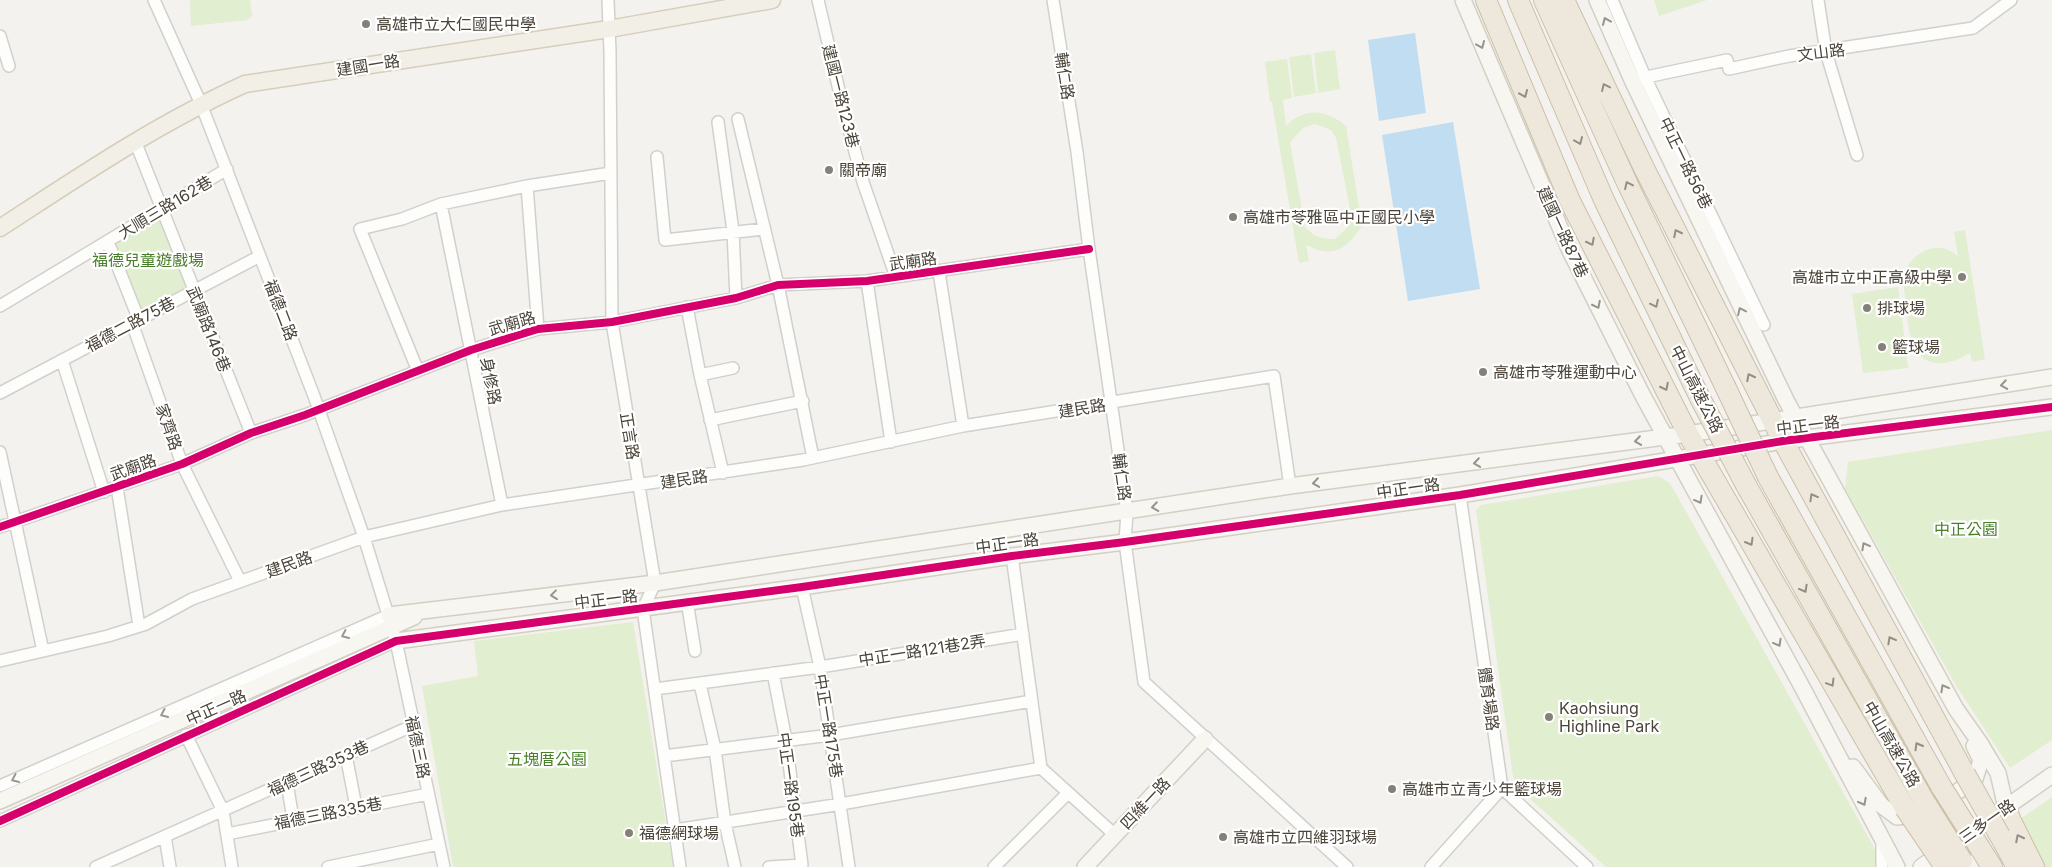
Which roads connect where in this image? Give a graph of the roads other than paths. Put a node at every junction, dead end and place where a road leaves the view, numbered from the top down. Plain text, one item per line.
1 (154, 0) edge
2 (608, 0) edge
3 (772, 0) edge
4 (818, 0) edge
5 (1053, 0) edge
6 (1463, 0) edge
7 (1486, 0) edge
8 (1518, 0) edge
9 (1544, 0) edge
10 (1564, 0) edge
11 (1597, 0) edge
12 (1612, 0) edge
13 (1818, 0) edge
14 (2010, 0) edge
15 (609, 29) junction
16 (0, 36) edge
17 (1826, 52) junction
18 (9, 66) dead end
19 (1639, 79) junction
20 (201, 104) junction
21 (738, 119) dead end
22 (718, 122) dead end
23 (135, 140) junction
24 (1857, 155) dead end
25 (658, 157) dead end
26 (227, 169) junction
27 (611, 173) junction
28 (527, 186) junction
29 (441, 204) junction
30 (161, 208) junction
31 (0, 228) edge
32 (764, 229) junction
33 (733, 231) junction
34 (108, 242) junction
35 (1089, 249) junction
36 (260, 256) junction
37 (939, 272) junction
38 (896, 277) junction
39 (867, 281) junction
40 (778, 285) junction
41 (194, 291) junction
42 (736, 298) junction
43 (0, 306) edge
44 (687, 307) junction
45 (136, 322) junction
46 (612, 322) junction
47 (1764, 325) dead end
48 (538, 329) junction
49 (471, 350) junction
50 (62, 360) junction
51 (734, 368) dead end
52 (418, 370) junction
53 (700, 375) junction
54 (2052, 377) edge
55 (0, 393) edge
56 (803, 401) junction
57 (1111, 404) junction
58 (2052, 407) edge
59 (319, 409) junction
60 (1794, 417) junction
61 (710, 420) junction
62 (1772, 421) junction
63 (963, 426) junction
64 (251, 433) junction
65 (1688, 434) junction
66 (1666, 437) junction
67 (1805, 439) junction
68 (1783, 441) junction
69 (891, 442) junction
70 (0, 452) edge
71 (1700, 454) junction
72 (813, 458) junction
73 (1676, 458) junction
74 (182, 464) junction
75 (723, 473) junction
76 (638, 486) junction
77 (1290, 486) junction
78 (117, 487) junction
79 (104, 492) junction
80 (1460, 495) junction
81 (502, 505) junction
82 (1127, 512) junction
83 (15, 524) junction
84 (0, 527) edge
85 (364, 537) junction
86 (1126, 542) junction
87 (1012, 556) junction
88 (240, 581) junction
89 (655, 583) junction
90 (802, 587) junction
91 (687, 602) junction
92 (643, 609) junction
93 (139, 626) junction
94 (393, 629) junction
95 (1023, 634) junction
96 (43, 651) junction
97 (695, 651) dead end
98 (0, 661) edge
99 (820, 667) junction
100 (773, 673) junction
101 (700, 684) junction
102 (1801, 685) junction
103 (654, 690) junction
104 (1032, 702) junction
105 (1956, 709) junction
106 (414, 725) junction
107 (830, 735) junction
108 (186, 736) junction
109 (1205, 739) junction
110 (786, 740) junction
111 (715, 749) junction
112 (346, 755) junction
113 (664, 756) junction
114 (1041, 768) junction
115 (2052, 775) edge
116 (287, 783) junction
117 (0, 786) edge
118 (1502, 788) junction
119 (428, 794) junction
120 (1067, 794) junction
121 (0, 801) edge
122 (841, 804) junction
123 (356, 808) junction
124 (2006, 808) junction
125 (795, 810) junction
126 (0, 811) edge
127 (222, 811) junction
128 (294, 819) junction
129 (0, 821) edge
130 (725, 823) junction
131 (675, 830) junction
132 (228, 834) junction
133 (1115, 835) junction
134 (166, 836) junction
135 (1882, 839) junction
136 (439, 844) junction
137 (112, 864) edge
138 (1958, 865) edge
139 (96, 867) edge
140 (170, 867) edge
141 (232, 867) edge
142 (328, 867) edge
143 (444, 867) edge
144 (680, 867) edge
145 (735, 867) edge
146 (769, 867) edge
147 (850, 867) edge
148 (994, 867) edge
149 (1085, 867) edge
150 (1347, 867) edge
151 (1431, 867) edge
152 (1587, 867) edge
153 (1882, 867) edge
154 (1897, 867) edge
155 (1921, 867) edge
156 (1992, 867) edge
157 (2017, 867) edge
158 (2034, 867) edge

1 - 20 street, 福德二路
2 - 15 street, 正言路
3 - 15 main road, 建國一路
4 - 38 street, 建國一路123巷
5 - 35 street, 輔仁路
6 -> 66 street, 建國一路87巷
7 -> 65 highway
8 -> 138 highway, 中山高速公路, bridge
156 -> 9 highway, 中山高速公路, bridge
62 -> 10 highway
19 -> 11 street
12 - 19 street, 中正一路56巷
13 - 17 street
14 - 17 street, 文山路
15 - 20 main road, 建國一路
15 - 27 street, 正言路
16 - 18 street
17 - 19 street, 文山路
17 - 24 street
19 - 47 street, 中正一路56巷
60 -> 19 street
20 - 23 main road, 建國一路
20 - 26 street, 福德二路
21 - 32 street
22 - 33 street
23 - 30 street, 武廟路146巷
23 - 31 main road, 建國一路
25 - 33 street
26 - 30 street, 大順三路162巷
26 - 36 street, 福德二路
27 - 28 street
27 - 46 street, 正言路
28 - 29 street
28 - 48 street
29 - 49 street, 身修路
29 - 52 street
30 - 34 street, 大順三路162巷
30 - 41 street, 武廟路146巷
32 - 33 street
32 - 40 street
33 - 42 street
34 - 43 street, 大順三路162巷
34 - 45 street, 家齊路
35 - 37 street, 武廟路
35 - 57 street, 輔仁路
36 - 41 street, 福德二路75巷
36 - 59 street, 福德二路
37 - 38 street, 武廟路
37 - 63 street
38 - 39 street, 武廟路
39 - 40 street, 武廟路
39 - 69 street
40 - 42 street, 武廟路
40 - 56 street
41 - 45 street, 福德二路75巷
41 - 64 street, 武廟路146巷
42 - 44 street, 武廟路
44 - 46 street, 武廟路
44 - 53 street
45 - 50 street, 福德二路75巷
45 - 74 street, 家齊路
46 - 48 street, 武廟路
46 - 76 street, 正言路
48 - 49 street, 武廟路
49 - 52 street, 武廟路
49 - 81 street, 身修路
50 - 55 street, 福德二路75巷
50 - 79 street
51 - 53 street
52 - 59 street, 武廟路
53 - 61 street
54 -> 60 street, 中正一路
56 - 61 street
56 - 72 street
57 - 63 street, 建民路
57 - 77 street, 建民路
57 - 82 street, 輔仁路
58 - 67 street, 中正一路
59 - 64 street, 武廟路
59 - 85 street, 福德二路
60 - 62 street, 中正一路
60 - 67 street
61 - 75 street
62 - 65 street, 中正一路
62 - 68 highway
63 - 69 street, 建民路
64 - 74 street, 武廟路
65 - 66 street, 中正一路
65 - 71 highway
66 - 73 street, 建國一路87巷
66 -> 77 street, 中正一路
67 - 68 street, 中正一路
105 -> 67 street
68 - 71 street, 中正一路
157 -> 68 highway, bridge
69 - 72 street, 建民路
70 - 83 street
71 - 73 street, 中正一路
71 -> 138 highway, bridge
72 - 75 street, 建民路
73 - 80 street, 中正一路
73 -> 102 street, 建國一路87巷
74 - 78 street, 武廟路
74 - 88 street, 家齊路
75 - 76 street, 建民路
76 - 81 street, 建民路
76 - 89 street, 正言路
77 -> 82 street, 中正一路
78 - 79 street, 武廟路
78 - 93 street
79 - 83 street, 武廟路
80 - 86 street, 中正一路
80 - 118 street, 體育場路
81 - 85 street, 建民路
82 - 86 street, 輔仁路
82 - 89 street, 中正一路
83 - 84 street, 武廟路
83 - 96 street
85 - 88 street, 建民路
85 - 94 street, 福德二路
86 - 87 street, 中正一路
86 - 109 street, 輔仁路
87 - 90 street, 中正一路
87 - 95 street
88 - 93 street, 建民路
89 - 92 street
89 -> 94 street, 中正一路
90 - 91 street, 中正一路
90 - 99 street, 中正一路175巷
91 - 92 street, 中正一路
91 - 97 street
92 - 94 street, 中正一路
92 - 103 street
93 - 96 street, 建民路
94 - 106 street, 福德三路
94 - 108 street, 中正一路
94 -> 117 street, 中正一路
94 - 121 street, 中正一路
94 - 126 street, 中正一路
95 - 99 street, 中正一路121巷2弄
95 - 104 street
96 - 98 street, 建民路
99 - 100 street
99 - 107 street, 中正一路175巷
100 - 101 street
100 - 110 street, 中正一路195巷
101 - 103 street
101 - 111 street
102 - 105 street
102 -> 135 street
103 - 113 street
104 - 107 street
104 - 114 street
105 - 124 street
106 - 112 street, 福德三路353巷
106 - 119 street, 福德三路
107 - 110 street
107 - 122 street, 中正一路175巷
108 - 127 street
108 - 129 street, 中正一路
109 - 133 street, 四維一路
109 - 150 street, 輔仁路
110 - 111 street
110 - 125 street, 中正一路195巷
111 - 113 street
111 - 130 street
112 - 116 street, 福德三路353巷
112 - 123 street
113 - 131 street
114 - 120 street
114 - 122 street
115 - 124 street, 三多一路
116 - 127 street, 福德三路353巷
116 - 128 street
118 - 151 street
118 - 152 street
119 - 123 street, 福德三路335巷
119 - 136 street, 福德三路
120 - 133 street
120 - 148 street
122 - 125 street
122 - 147 street, 中正一路175巷
123 - 128 street, 福德三路335巷
124 - 155 street, 三多一路
158 -> 124 highway
125 - 130 street
125 - 146 street, 中正一路195巷
127 - 132 street
127 - 134 street, 福德三路353巷
128 - 132 street, 福德三路335巷
130 - 131 street
130 - 145 street
131 - 144 street
132 - 141 street
133 - 149 street, 四維一路
134 - 137 street, 福德三路353巷
134 - 140 street
135 - 153 street
135 - 154 street
136 - 142 street
136 - 143 street, 福德三路
137 - 139 street, 福德三路353巷

